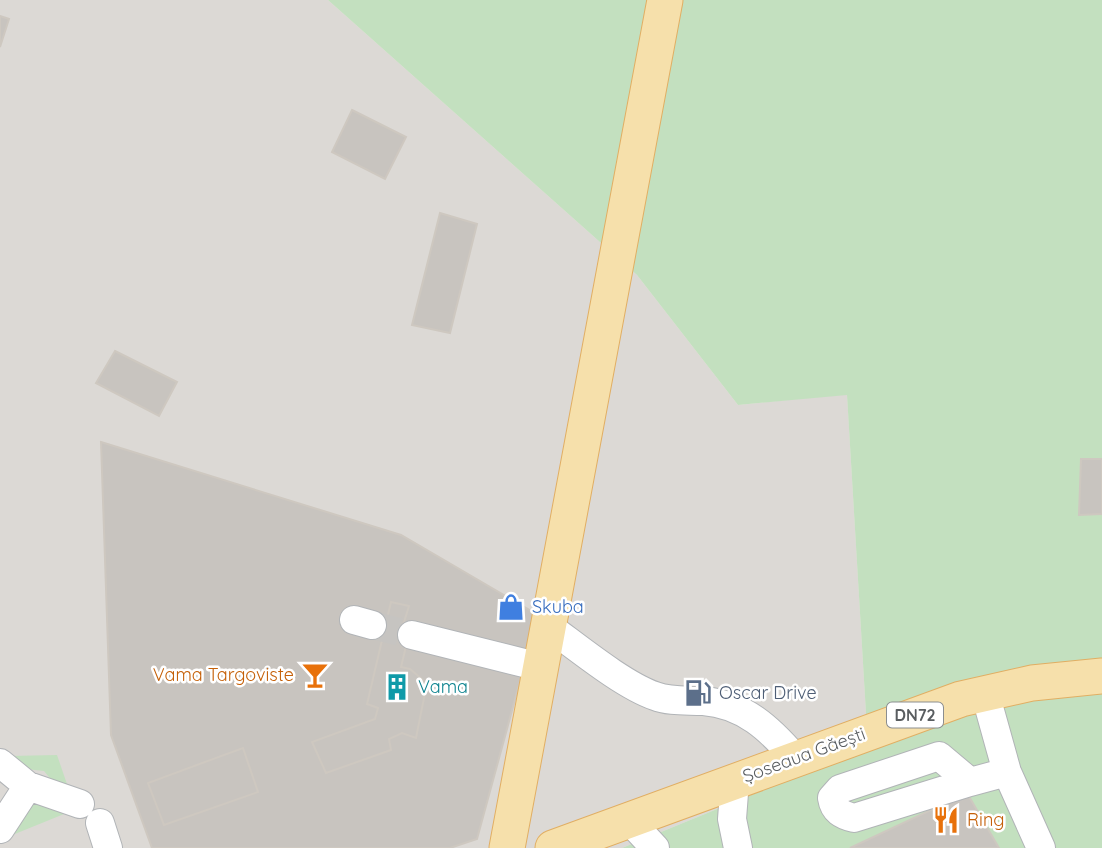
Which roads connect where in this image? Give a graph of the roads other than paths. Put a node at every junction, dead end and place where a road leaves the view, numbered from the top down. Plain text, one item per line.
1 (665, 0) edge
2 (548, 626) junction
3 (412, 635) tunnel mouth
4 (540, 667) junction
5 (1102, 676) edge
6 (985, 693) junction
7 (795, 758) junction
8 (0, 763) edge
9 (1007, 772) junction
10 (735, 780) junction
11 (970, 782) dead end
12 (28, 786) junction
13 (629, 820) junction
14 (96, 825) edge
15 (0, 829) edge
16 (729, 845) edge
17 (507, 848) edge
18 (553, 848) edge
19 (655, 848) edge
20 (1041, 848) edge

1 - 2 main road
2 - 4 main road
2 - 7 street
3 - 4 street
4 - 17 main road
5 - 6 main road, Șoseaua Găești / DN72
6 - 7 main road, Șoseaua Găești / DN72
6 - 9 street
7 - 10 main road, Șoseaua Găești / DN72
8 - 12 street
9 - 11 street
9 - 20 street
10 - 13 main road, Șoseaua Găești / DN72
10 - 16 street
12 - 14 street
12 - 15 street
13 - 18 main road, Șoseaua Găești / DN72
13 - 19 street

